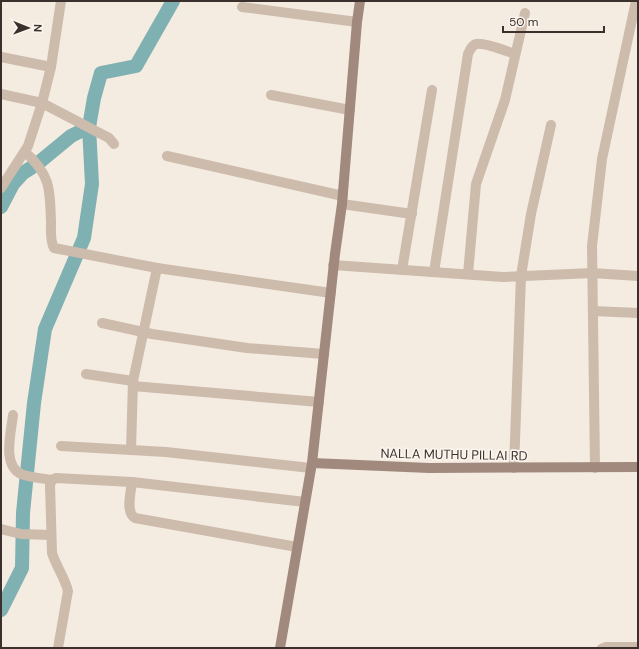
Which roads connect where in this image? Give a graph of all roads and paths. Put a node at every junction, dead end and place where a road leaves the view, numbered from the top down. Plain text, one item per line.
1 (61, 1) edge
2 (360, 1) edge
3 (636, 1) edge
4 (242, 7) dead end
5 (525, 13) dead end
6 (357, 22) junction
7 (515, 54) junction
8 (1, 57) edge
9 (51, 67) junction
10 (432, 90) dead end
11 (1, 94) edge
12 (271, 95) dead end
13 (42, 103) junction
14 (350, 110) junction
15 (550, 125) dead end
16 (114, 144) dead end
17 (25, 152) junction
18 (168, 156) dead end
19 (1, 188) edge
20 (343, 200) junction
21 (412, 214) junction
22 (334, 265) junction
23 (157, 268) junction
24 (402, 270) junction
25 (434, 272) junction
26 (592, 273) junction
27 (468, 274) junction
28 (521, 276) junction
29 (638, 276) edge
30 (330, 293) junction
31 (593, 311) junction
32 (638, 313) edge
33 (102, 323) dead end
34 (143, 332) junction
35 (324, 354) junction
36 (86, 374) dead end
37 (133, 384) junction
38 (319, 402) junction
39 (13, 416) dead end
40 (61, 446) dead end
41 (131, 450) junction
42 (312, 465) junction
43 (638, 467) edge
44 (514, 468) junction
45 (595, 468) junction
46 (52, 480) junction
47 (132, 482) junction
48 (305, 502) junction
49 (1, 529) edge
50 (51, 535) junction
51 (297, 547) junction
52 (638, 646) edge
53 (58, 648) edge
54 (280, 648) edge
55 (601, 648) edge

1 - 9 street
2 - 6 street
3 - 26 street
4 - 6 street
5 - 7 street
6 - 14 street
7 - 25 street
7 - 27 street
8 - 9 street
9 - 13 street
10 - 21 street
11 - 13 street
12 - 14 street
13 - 16 street
13 - 17 street
14 - 20 street
15 - 28 street
17 - 19 street
17 - 23 street
18 - 20 street
20 - 21 street
20 - 22 street
21 - 24 street
22 - 24 street
22 - 30 street
23 - 30 street
23 - 34 street
24 - 25 street
25 - 27 street
26 - 28 street
26 - 29 street
26 - 31 street
27 - 28 street
28 - 44 street
30 - 35 street
31 - 32 street
31 - 45 street
33 - 34 street
34 - 35 street
34 - 37 street
35 - 38 street
36 - 37 street
37 - 38 street
37 - 41 street
38 - 42 street
39 - 46 street
40 - 41 street
41 - 42 street
42 - 44 street, NALLA MUTHU PILLAI RD
42 - 48 street
43 - 45 street, NALLA MUTHU PILLAI RD
44 - 45 street, NALLA MUTHU PILLAI RD
46 - 47 street
46 - 50 street
47 - 48 street
47 - 51 street
48 - 51 street
49 - 50 street
50 - 53 street
51 - 54 street
52 - 55 lane

